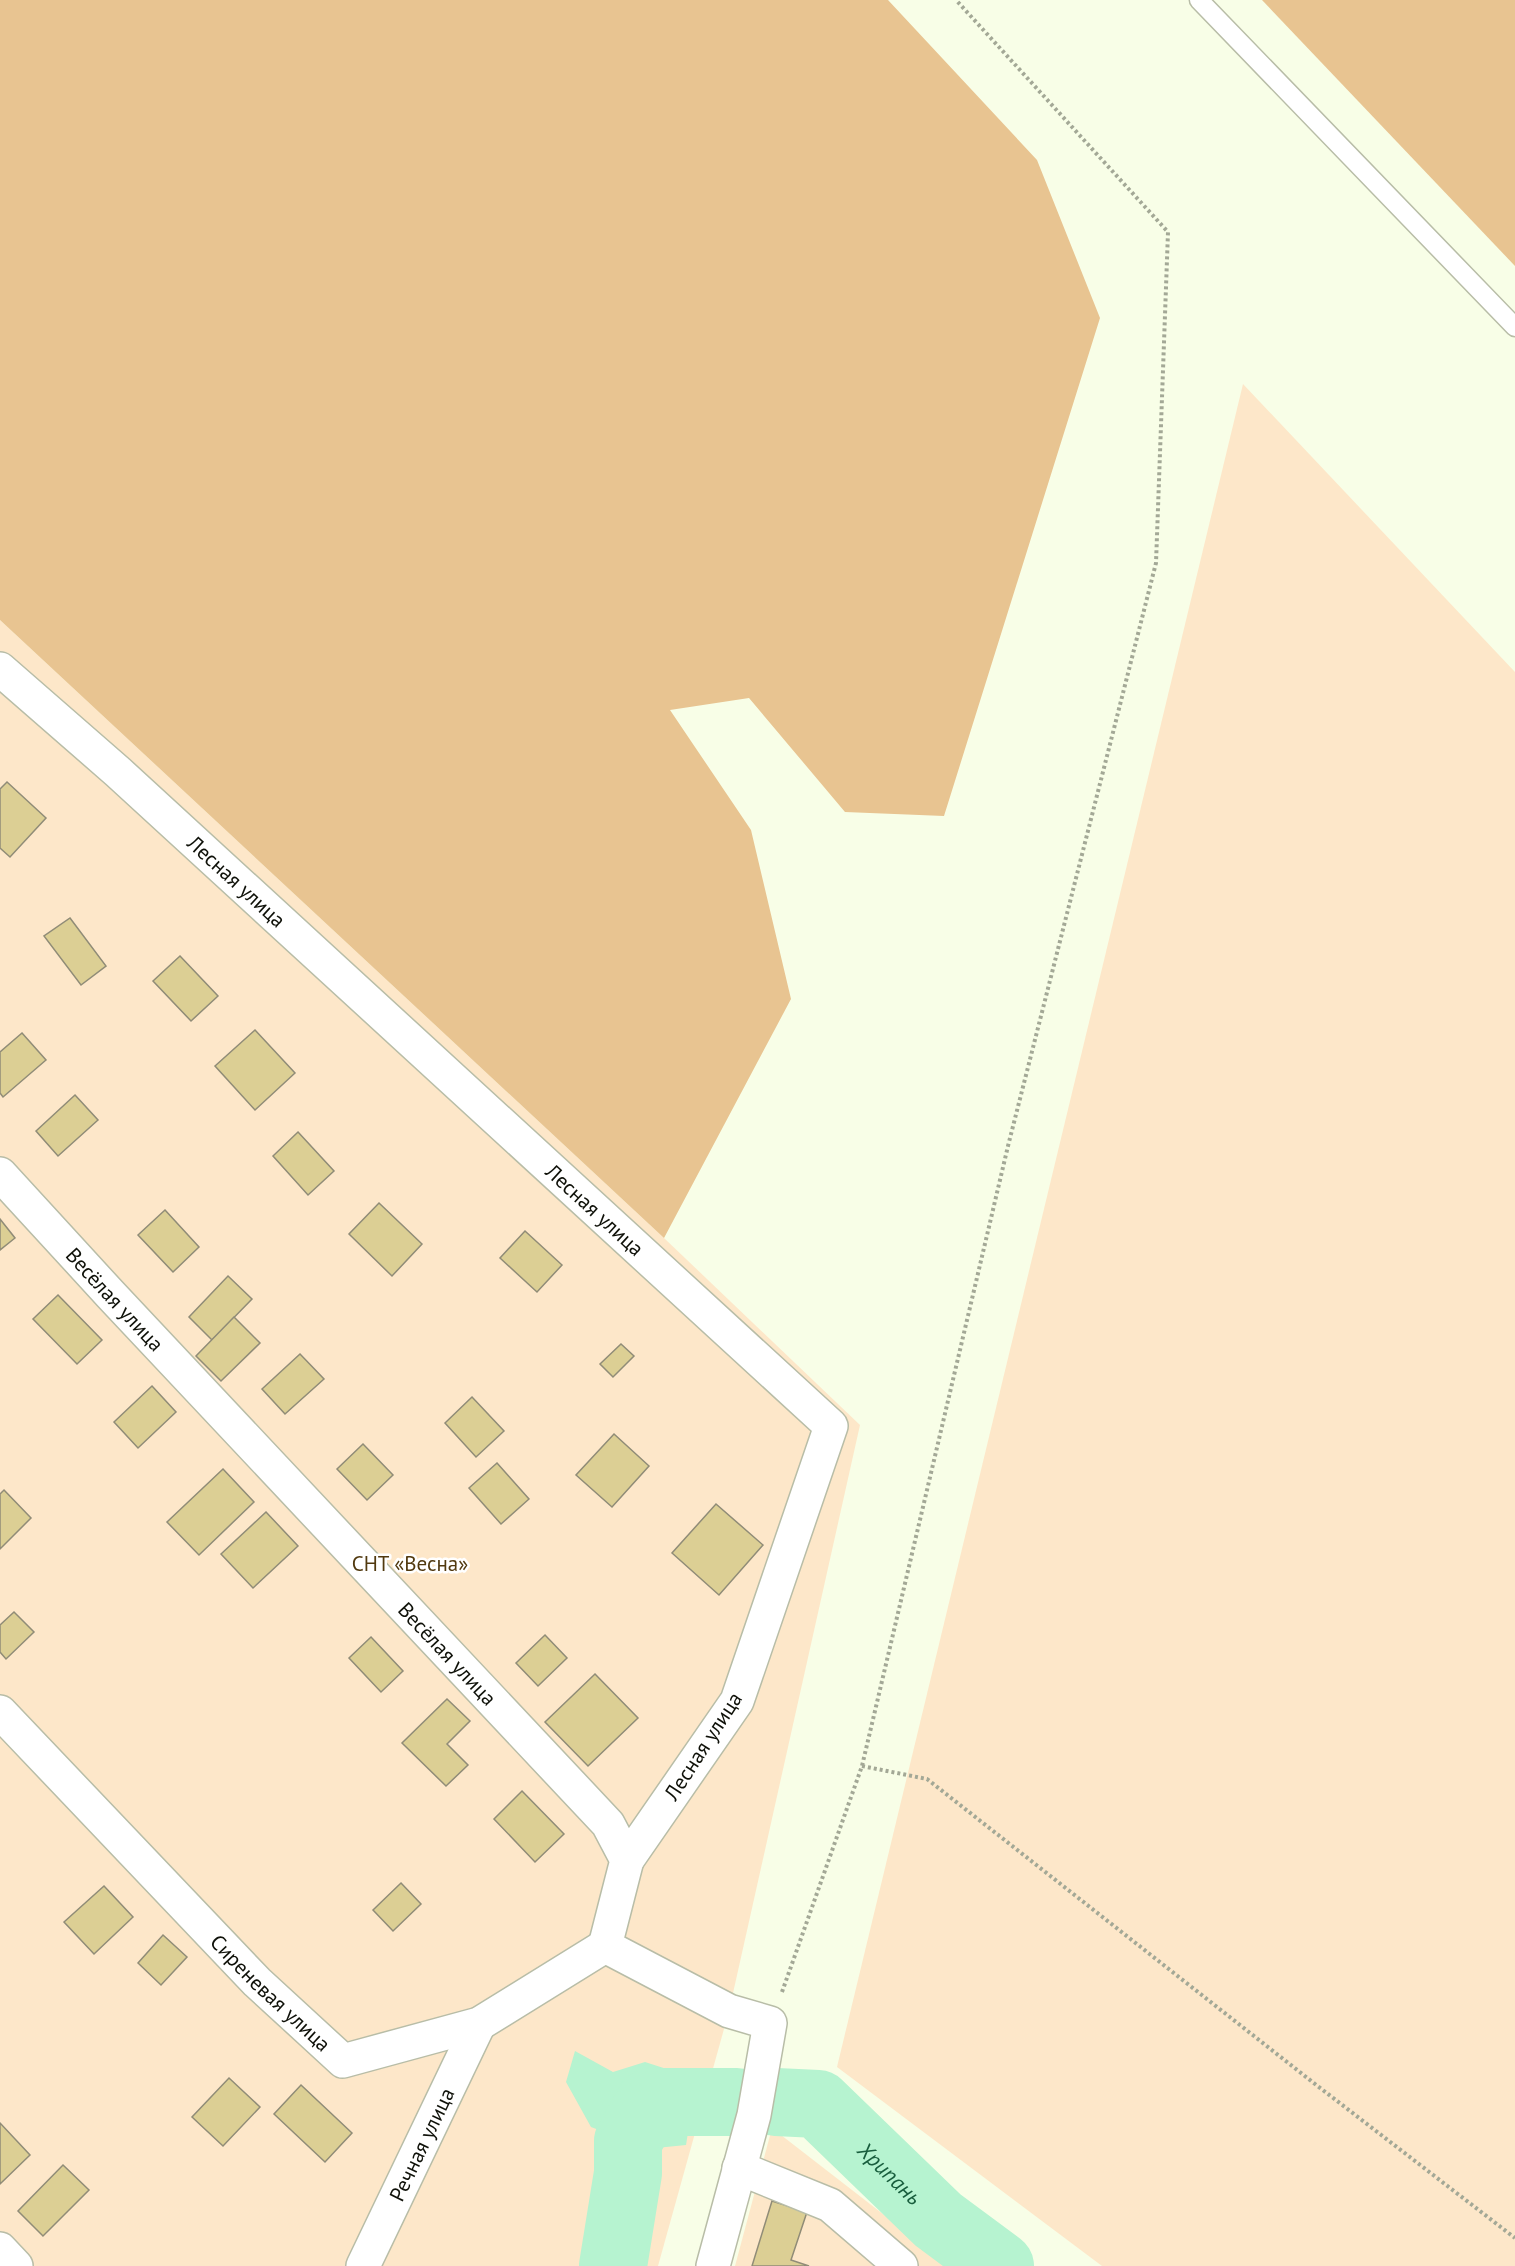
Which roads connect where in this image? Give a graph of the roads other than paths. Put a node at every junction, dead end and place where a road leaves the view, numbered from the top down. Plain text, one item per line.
1 (1200, 0) edge
2 (1515, 327) edge
3 (0, 669) edge
4 (0, 1174) edge
5 (0, 1712) edge
6 (627, 1860) junction
7 (605, 1946) junction
8 (479, 2024) junction
9 (740, 2168) junction
10 (0, 2249) edge
11 (16, 2266) edge
12 (363, 2266) edge
13 (713, 2266) edge
14 (902, 2266) edge

1 - 2 lane
3 - 6 street, Лесная улица
4 - 6 street, Весёлая улица
5 - 8 street, Сиреневая улица
6 - 7 street
7 - 8 street, Сиреневая улица
7 - 9 street
8 - 12 street, Речная улица
9 - 13 street
9 - 14 street
10 - 11 street

